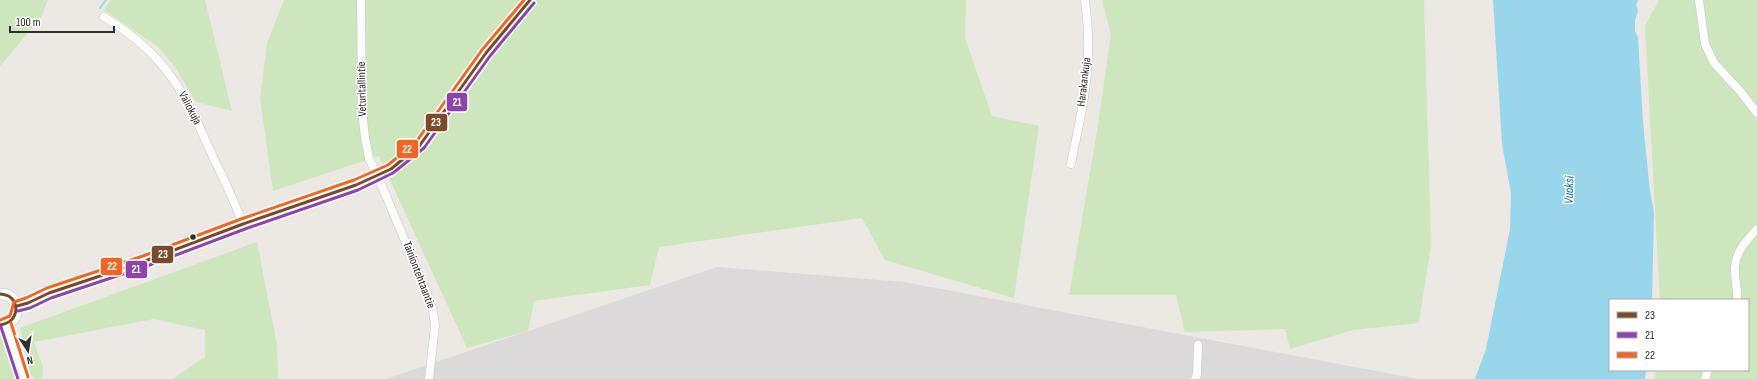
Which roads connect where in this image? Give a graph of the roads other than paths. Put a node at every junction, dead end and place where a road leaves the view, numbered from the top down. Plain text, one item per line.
1 (361, 0) edge
2 (530, 0) edge
3 (1084, 0) edge
4 (1699, 0) edge
5 (104, 17) dead end
6 (1757, 113) edge
7 (1071, 164) dead end
8 (377, 176) junction
9 (243, 224) junction
10 (1757, 229) edge
11 (0, 294) edge
12 (1737, 299) edge
13 (17, 306) junction
14 (3, 325) edge
15 (1198, 345) dead end
16 (23, 379) edge
17 (429, 379) edge
18 (1195, 379) edge

1 - 8 street, Veturitallintie
2 - 8 street
3 - 7 street, Harakankuja
4 - 6 street
5 - 9 street, Valiokuja
8 - 9 street
8 - 17 street, Tainiontehtaantie
9 - 13 street
10 - 12 street
11 - 13 street
13 - 14 street
14 - 16 street
15 - 18 street

